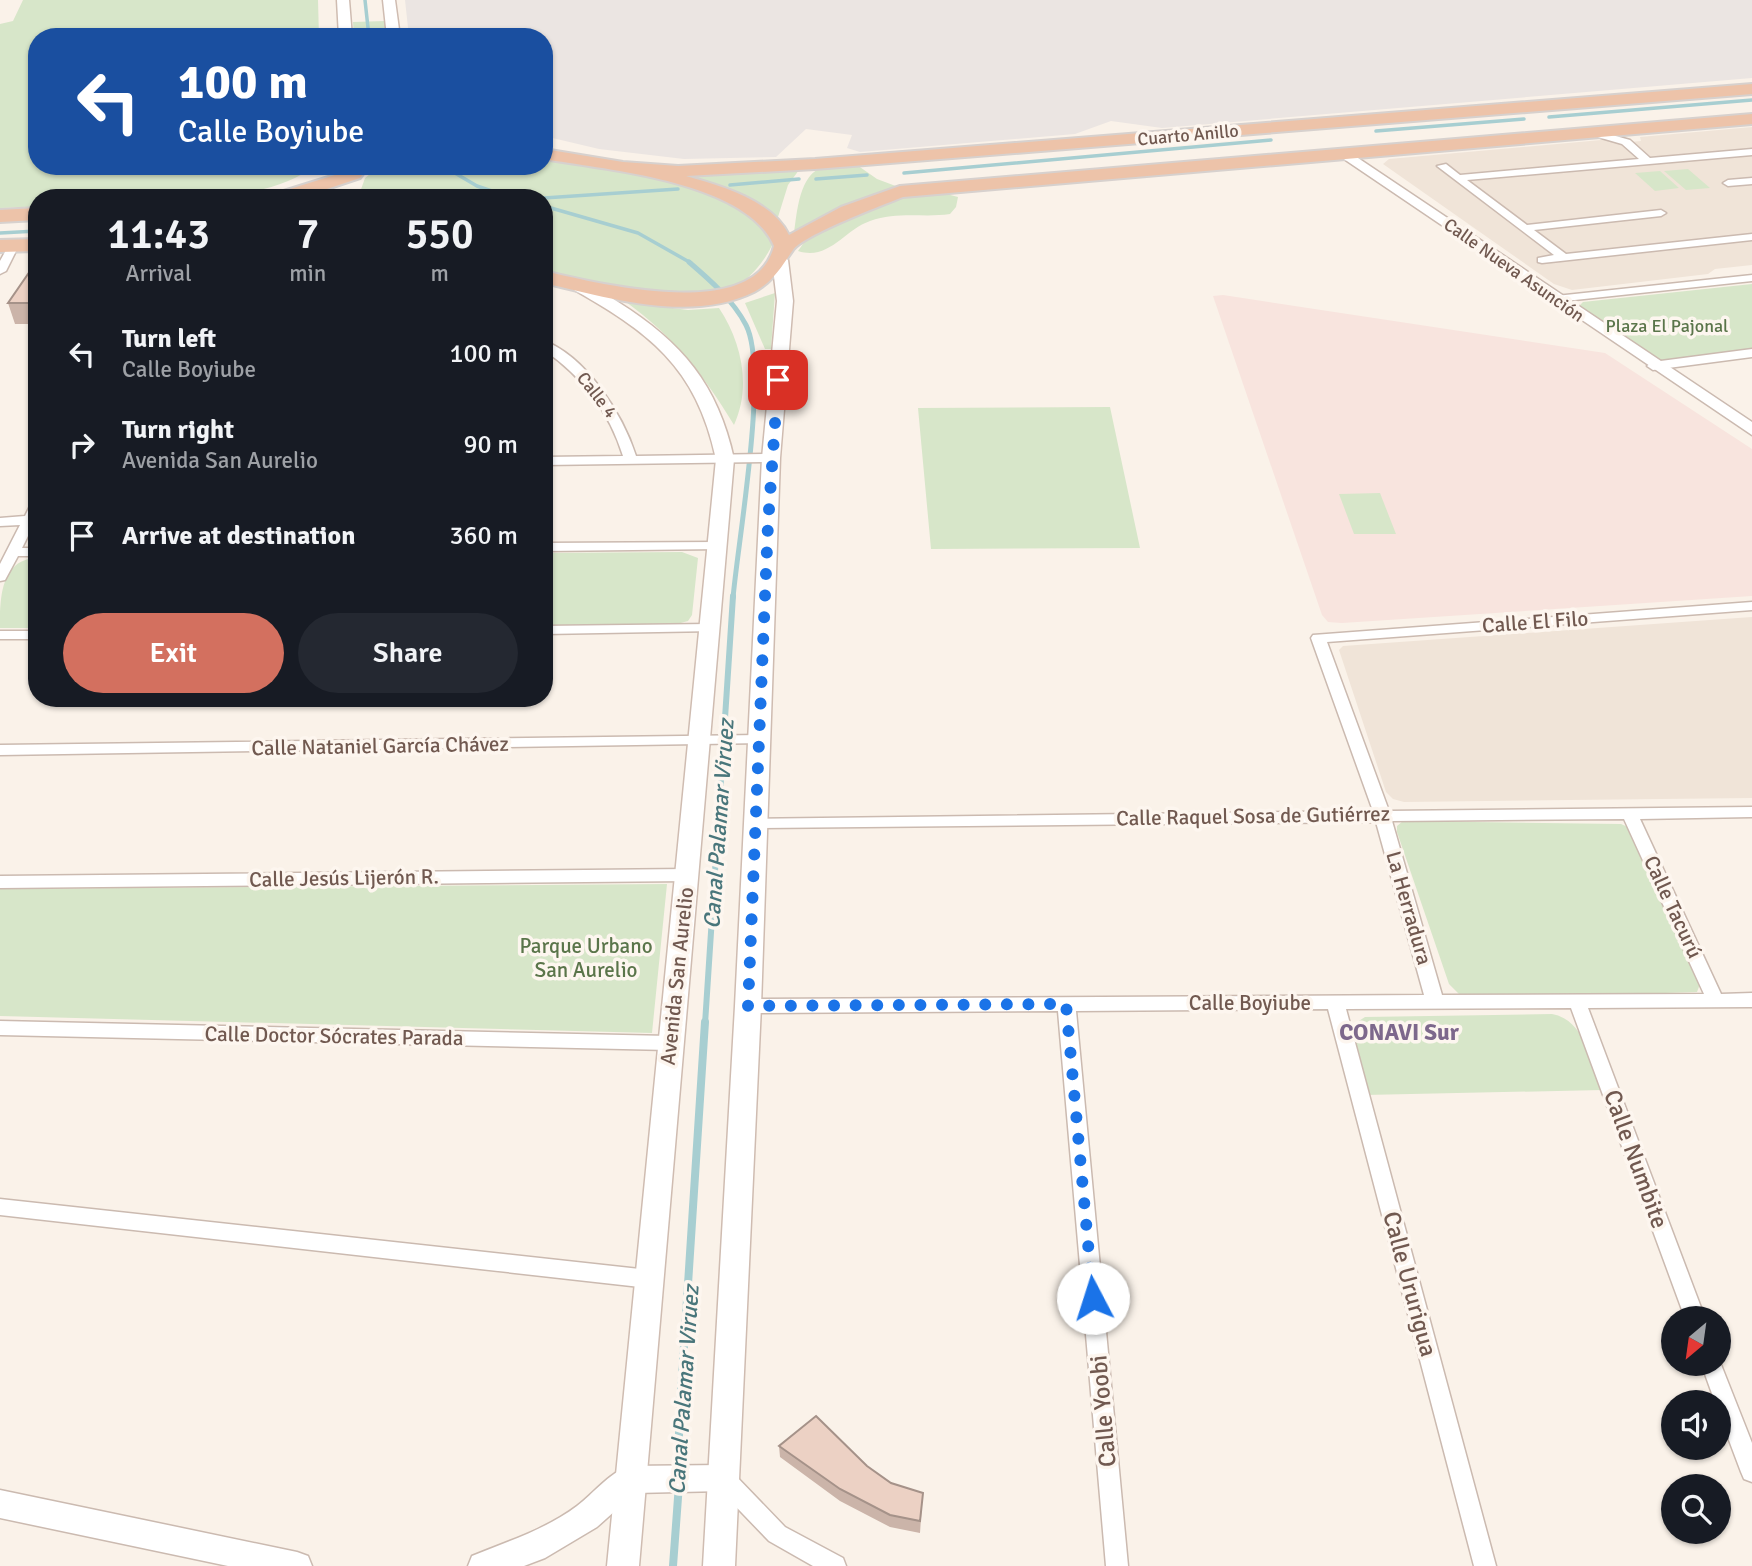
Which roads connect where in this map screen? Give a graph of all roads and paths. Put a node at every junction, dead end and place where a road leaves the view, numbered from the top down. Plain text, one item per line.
1 (343, 0) edge
2 (389, 0) edge
3 (345, 28) edge
4 (393, 28) edge
5 (1752, 88) edge
6 (1507, 109) junction
7 (1751, 119) edge
8 (1642, 129) junction
9 (1594, 133) junction
10 (1536, 138) junction
11 (1752, 152) edge
12 (1346, 154) junction
13 (553, 155) edge
14 (911, 157) junction
15 (1660, 160) junction
16 (1647, 161) junction
17 (1442, 166) dead end
18 (623, 167) junction
19 (342, 175) edge
20 (1458, 178) junction
21 (1752, 181) edge
22 (1728, 183) dead end
23 (305, 189) edge
24 (931, 189) junction
25 (1661, 213) dead end
26 (28, 215) edge
27 (0, 216) edge
28 (1527, 228) junction
29 (1752, 237) edge
30 (28, 245) edge
31 (7, 246) edge
32 (782, 253) junction
33 (1563, 257) junction
34 (1542, 260) dead end
35 (0, 271) edge
36 (1752, 278) edge
37 (553, 279) edge
38 (575, 284) junction
39 (1556, 299) junction
40 (553, 351) edge
41 (1752, 354) edge
42 (1653, 366) junction
43 (1752, 430) edge
44 (766, 458) junction
45 (730, 459) junction
46 (631, 460) junction
47 (553, 461) edge
48 (28, 520) joint
49 (0, 522) edge
50 (717, 546) junction
51 (553, 547) edge
52 (15, 552) junction
53 (28, 552) edge
54 (0, 577) edge
55 (1752, 606) edge
56 (710, 628) junction
57 (553, 630) edge
58 (0, 635) edge
59 (28, 635) edge
60 (1318, 638) joint
61 (706, 740) junction
62 (754, 740) junction
63 (0, 750) edge
64 (1752, 811) edge
65 (1629, 813) junction
66 (1382, 814) junction
67 (755, 823) junction
68 (688, 875) junction
69 (0, 882) edge
70 (1752, 1000) edge
71 (1577, 1001) junction
72 (1716, 1001) junction
73 (1335, 1002) junction
74 (1436, 1002) junction
75 (1066, 1004) junction
76 (748, 1006) junction
77 (0, 1028) edge
78 (669, 1043) junction
79 (0, 1208) edge
80 (649, 1279) junction
81 (1691, 1306) edge
82 (1717, 1376) edge
83 (1752, 1472) edge
84 (714, 1478) junction
85 (638, 1480) junction
86 (0, 1504) edge
87 (297, 1566) edge
88 (483, 1566) edge
89 (623, 1566) edge
90 (719, 1566) edge
91 (835, 1566) edge
92 (1117, 1566) edge
93 (1485, 1566) edge

1 - 3 main road
2 - 4 main road
5 - 6 highway, Cuarto Anillo
6 - 10 highway
6 - 14 highway, Cuarto Anillo
7 - 8 highway, Cuarto Anillo
8 - 9 highway, Cuarto Anillo
8 - 15 street
9 - 10 highway, Cuarto Anillo
9 - 16 street
10 - 12 highway, Cuarto Anillo
11 - 15 street
12 - 24 highway, Cuarto Anillo
12 - 39 street, Calle Nueva Asunción
13 - 18 highway
14 - 18 highway, Cuarto Anillo
14 - 24 highway
15 - 16 street
16 - 20 street
17 - 20 street
18 - 32 highway
19 - 23 highway
20 - 28 street
21 - 22 street
24 - 32 highway, Cuarto Anillo
25 - 28 street
26 - 27 highway
28 - 33 street
29 - 33 street
30 - 31 highway
31 - 35 street
32 - 38 highway, Cuarto Anillo
32 - 44 main road
33 - 34 street
36 - 39 street
37 - 38 highway
38 - 45 main road, Avenida San Aurelio
39 - 42 street, Calle Nueva Asunción
40 - 46 street, Calle 4
41 - 42 street
42 - 43 street, Calle Nueva Asunción
44 - 45 street
44 - 62 main road
45 - 46 street
45 - 50 main road, Avenida San Aurelio
46 - 47 street
48 - 49 street
48 - 52 street
50 - 51 street
50 - 56 main road, Avenida San Aurelio
52 - 53 street
52 - 54 street
55 - 60 street, Calle El Filo
56 - 57 street
56 - 61 main road, Avenida San Aurelio
58 - 59 street
60 - 66 street, La Herradura
61 - 62 street, Calle Nataniel García Chávez
61 - 63 street, Calle Nataniel García Chávez
61 - 68 main road, Avenida San Aurelio
62 - 67 main road
64 - 65 street, Calle Raquel Sosa de Gutiérrez
65 - 66 street, Calle Raquel Sosa de Gutiérrez
65 - 72 street, Calle Tacurú
66 - 67 street, Calle Raquel Sosa de Gutiérrez
66 - 74 street, La Herradura
67 - 76 main road
68 - 69 street, Calle Jesús Lijerón R.
68 - 78 main road, Avenida San Aurelio
70 - 72 street, Calle Boyiube
71 - 72 street, Calle Boyiube
71 - 74 street, Calle Boyiube
71 - 81 street, Calle Numbite
73 - 74 street, Calle Boyiube
73 - 75 street, Calle Boyiube
73 - 93 street, Calle Ururigua
75 - 76 street, Calle Boyiube
75 - 92 street, Calle Yoobi
76 - 84 main road
77 - 78 street, Calle Doctor Sócrates Parada
78 - 80 main road, Avenida San Aurelio
79 - 80 street
80 - 85 main road, Avenida San Aurelio
82 - 83 street
84 - 85 street
84 - 90 main road
84 - 91 street
85 - 88 street
85 - 89 main road, Avenida San Aurelio
86 - 87 street

